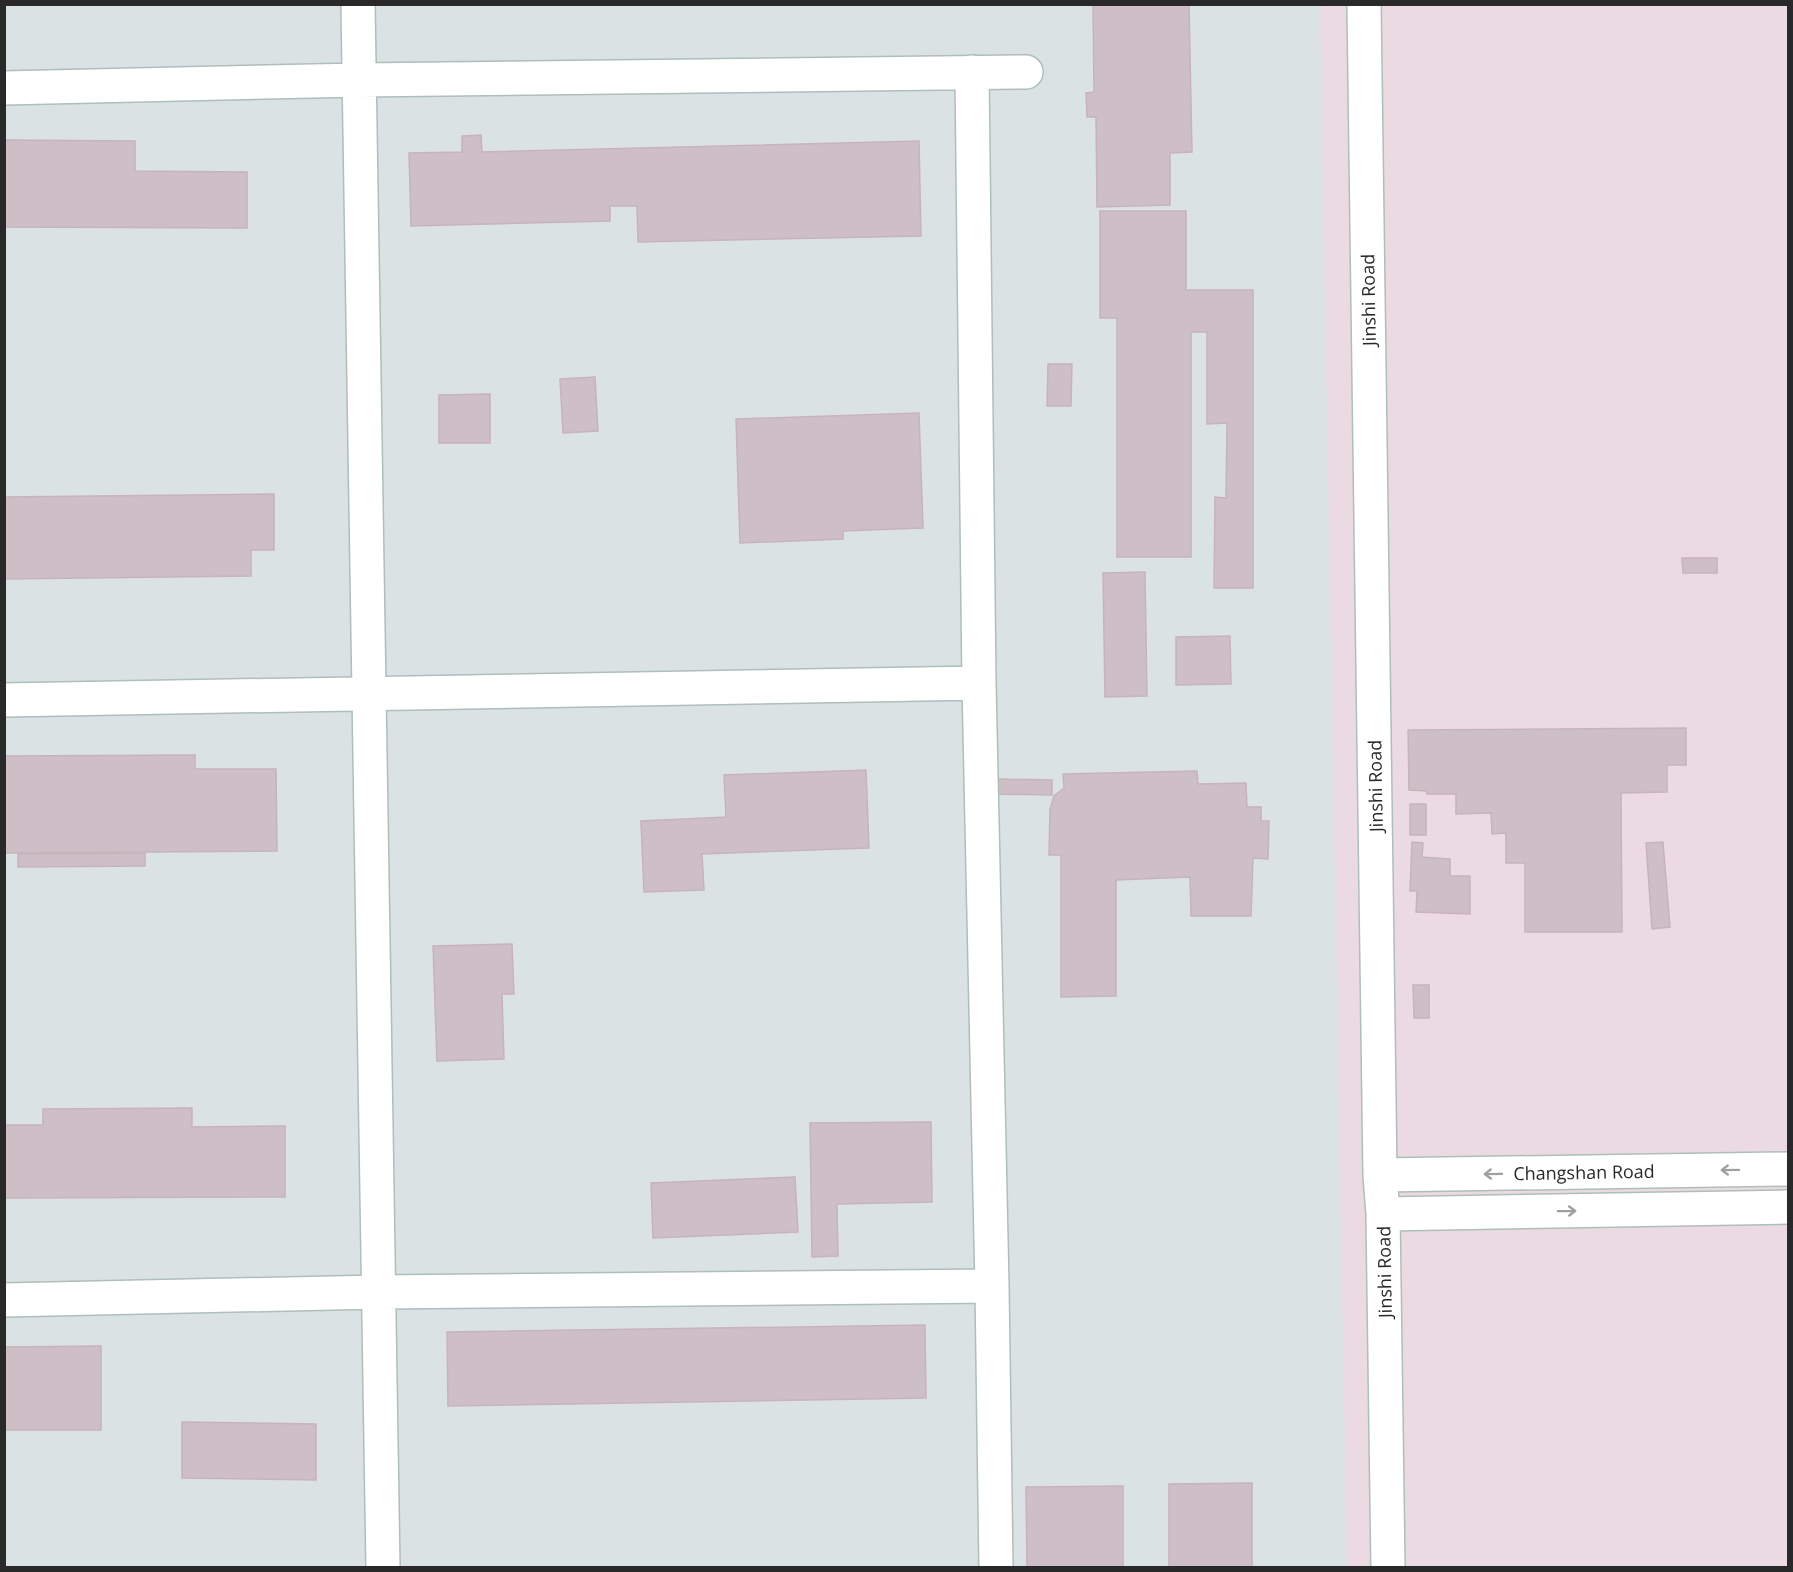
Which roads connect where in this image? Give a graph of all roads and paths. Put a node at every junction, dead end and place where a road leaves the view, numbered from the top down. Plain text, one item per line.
1 (358, 4) edge
2 (1364, 4) edge
3 (972, 72) junction
4 (1026, 72) dead end
5 (359, 80) junction
6 (4, 88) edge
7 (979, 682) junction
8 (369, 693) junction
9 (4, 700) edge
10 (1788, 1169) edge
11 (1380, 1175) junction
12 (1788, 1207) edge
13 (1383, 1214) junction
14 (992, 1286) junction
15 (378, 1292) junction
16 (4, 1300) edge
17 (383, 1568) edge
18 (996, 1568) edge
19 (1389, 1568) edge

1 - 5 street
2 - 11 street, Jinshi Road
3 - 4 street
3 - 5 street
3 - 7 street
5 - 6 street
5 - 8 street
7 - 8 street
7 - 14 street
8 - 9 street
8 - 15 street
10 -> 11 street, Changshan Road
11 - 13 street, Jinshi Road
13 -> 12 street
13 - 19 street, Jinshi Road
14 - 15 street
14 - 18 street
15 - 16 street
15 - 17 street

